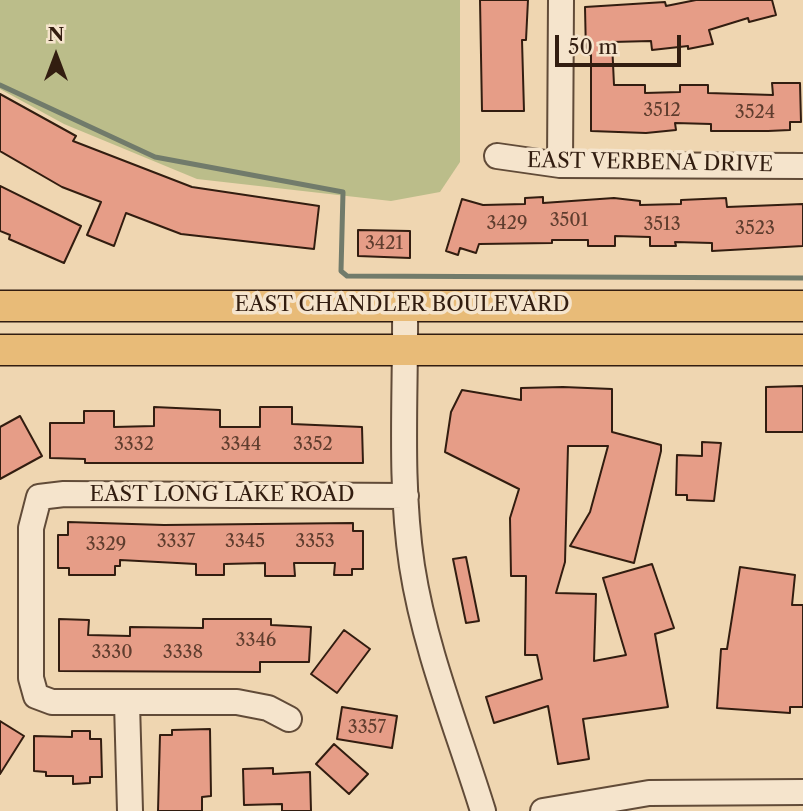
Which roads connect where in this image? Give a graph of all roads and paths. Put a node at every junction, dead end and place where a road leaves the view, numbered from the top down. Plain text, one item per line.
1 (561, 0) edge
2 (497, 156) dead end
3 (560, 165) junction
4 (803, 166) edge
5 (405, 305) junction
6 (0, 306) edge
7 (803, 306) edge
8 (405, 350) junction
9 (803, 350) edge
10 (0, 351) edge
11 (406, 496) junction
12 (127, 703) junction
13 (289, 719) dead end
14 (803, 792) edge
15 (130, 811) edge
16 (483, 811) edge
17 (543, 811) edge

1 - 3 street
2 - 3 street, EAST VERBENA DRIVE
3 - 4 street, EAST VERBENA DRIVE
5 - 6 main road, EAST CHANDLER BOULEVARD
5 - 7 main road, EAST CHANDLER BOULEVARD
5 - 8 street
8 - 9 main road
8 - 10 main road
8 - 11 street
11 - 12 street, EAST LONG LAKE ROAD
11 - 16 street
12 - 13 street
12 - 15 street
14 - 17 street

